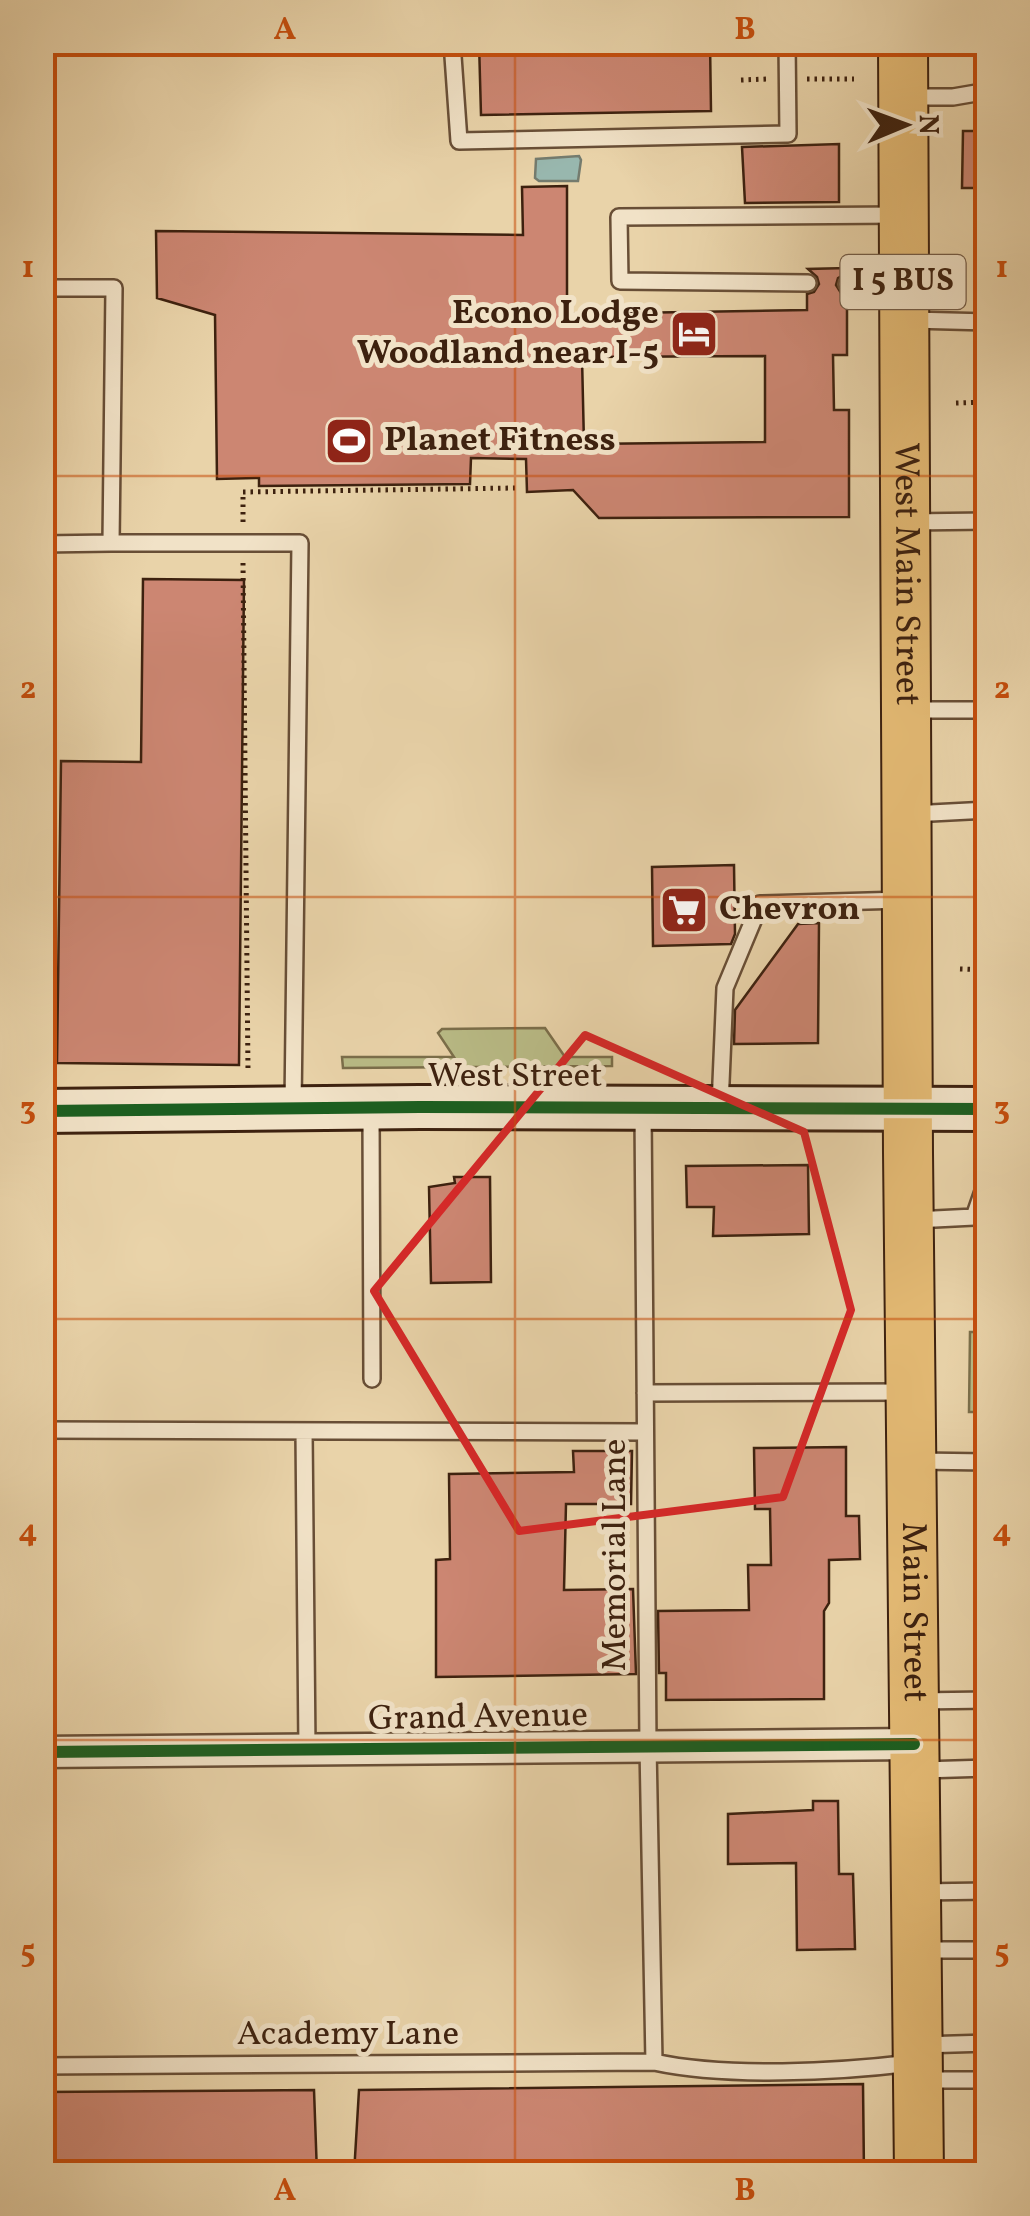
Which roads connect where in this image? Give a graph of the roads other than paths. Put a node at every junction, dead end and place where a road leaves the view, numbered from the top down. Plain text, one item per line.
1 (452, 42) edge
2 (786, 42) edge
3 (903, 42) edge
4 (988, 91) edge
5 (904, 97) junction
6 (904, 215) junction
7 (808, 283) dead end
8 (847, 284) dead end
9 (42, 288) edge
10 (903, 301) junction
11 (988, 322) edge
12 (905, 522) junction
13 (988, 522) edge
14 (111, 543) junction
15 (42, 544) edge
16 (906, 710) junction
17 (988, 710) edge
18 (988, 810) edge
19 (907, 814) junction
20 (907, 900) junction
21 (371, 1108) junction
22 (644, 1108) junction
23 (293, 1109) junction
24 (720, 1109) junction
25 (908, 1109) junction
26 (988, 1109) edge
27 (42, 1112) edge
28 (988, 1190) edge
29 (909, 1220) junction
30 (372, 1379) dead end
31 (910, 1392) junction
32 (645, 1393) junction
33 (42, 1430) edge
34 (304, 1431) junction
35 (646, 1432) junction
36 (911, 1461) junction
37 (988, 1462) edge
38 (988, 1700) edge
39 (914, 1738) junction
40 (648, 1746) junction
41 (307, 1750) junction
42 (42, 1752) edge
43 (988, 1768) edge
44 (988, 1891) edge
45 (916, 1892) junction
46 (917, 1950) junction
47 (988, 1950) edge
48 (988, 2043) edge
49 (654, 2062) junction
50 (918, 2062) junction
51 (42, 2066) edge
52 (988, 2080) edge
53 (919, 2174) edge

1 - 2 lane
3 - 5 main road, West Main Street / I 5 BUS
4 - 5 lane
5 - 6 main road, West Main Street / I 5 BUS
6 - 7 lane
6 - 10 main road, West Main Street / I 5 BUS
8 - 10 lane
9 - 14 lane
10 - 11 lane
10 - 12 main road, West Main Street / I 5 BUS
12 - 13 lane
12 - 16 main road, West Main Street / I 5 BUS
14 - 15 lane
14 - 23 lane
16 - 17 lane
16 - 19 main road, West Main Street / I 5 BUS
18 - 19 lane
19 - 20 main road, West Main Street / I 5 BUS
20 - 24 lane
20 - 25 main road, West Main Street / I 5 BUS
21 - 22 main road, West Street
21 - 23 main road, West Street
21 - 30 lane
22 - 24 main road, West Street
22 - 32 lane, Memorial Lane
23 - 27 main road, West Street
24 - 25 main road, West Street
25 - 26 main road, West Street
25 - 29 main road, Main Street / I 5 BUS
28 - 29 lane
29 - 31 main road, Main Street / I 5 BUS
31 - 32 lane
31 - 36 main road, Main Street / I 5 BUS
32 - 35 lane, Memorial Lane
33 - 34 lane
34 - 35 lane
34 - 41 lane
35 - 40 lane, Memorial Lane
36 - 37 lane
36 - 39 main road, Main Street / I 5 BUS
38 - 39 lane
39 - 40 street, Grand Avenue
39 - 43 lane
39 - 45 main road, Main Street / I 5 BUS
40 - 41 street, Grand Avenue
40 - 49 lane, Memorial Lane
41 - 42 street, Grand Avenue
44 - 45 lane
45 - 46 main road, Main Street / I 5 BUS
46 - 47 lane
46 - 50 main road, Main Street / I 5 BUS
48 - 50 lane
49 - 50 lane, Academy Lane
49 - 51 lane, Academy Lane
50 - 52 lane
50 - 53 main road, Main Street / I 5 BUS

